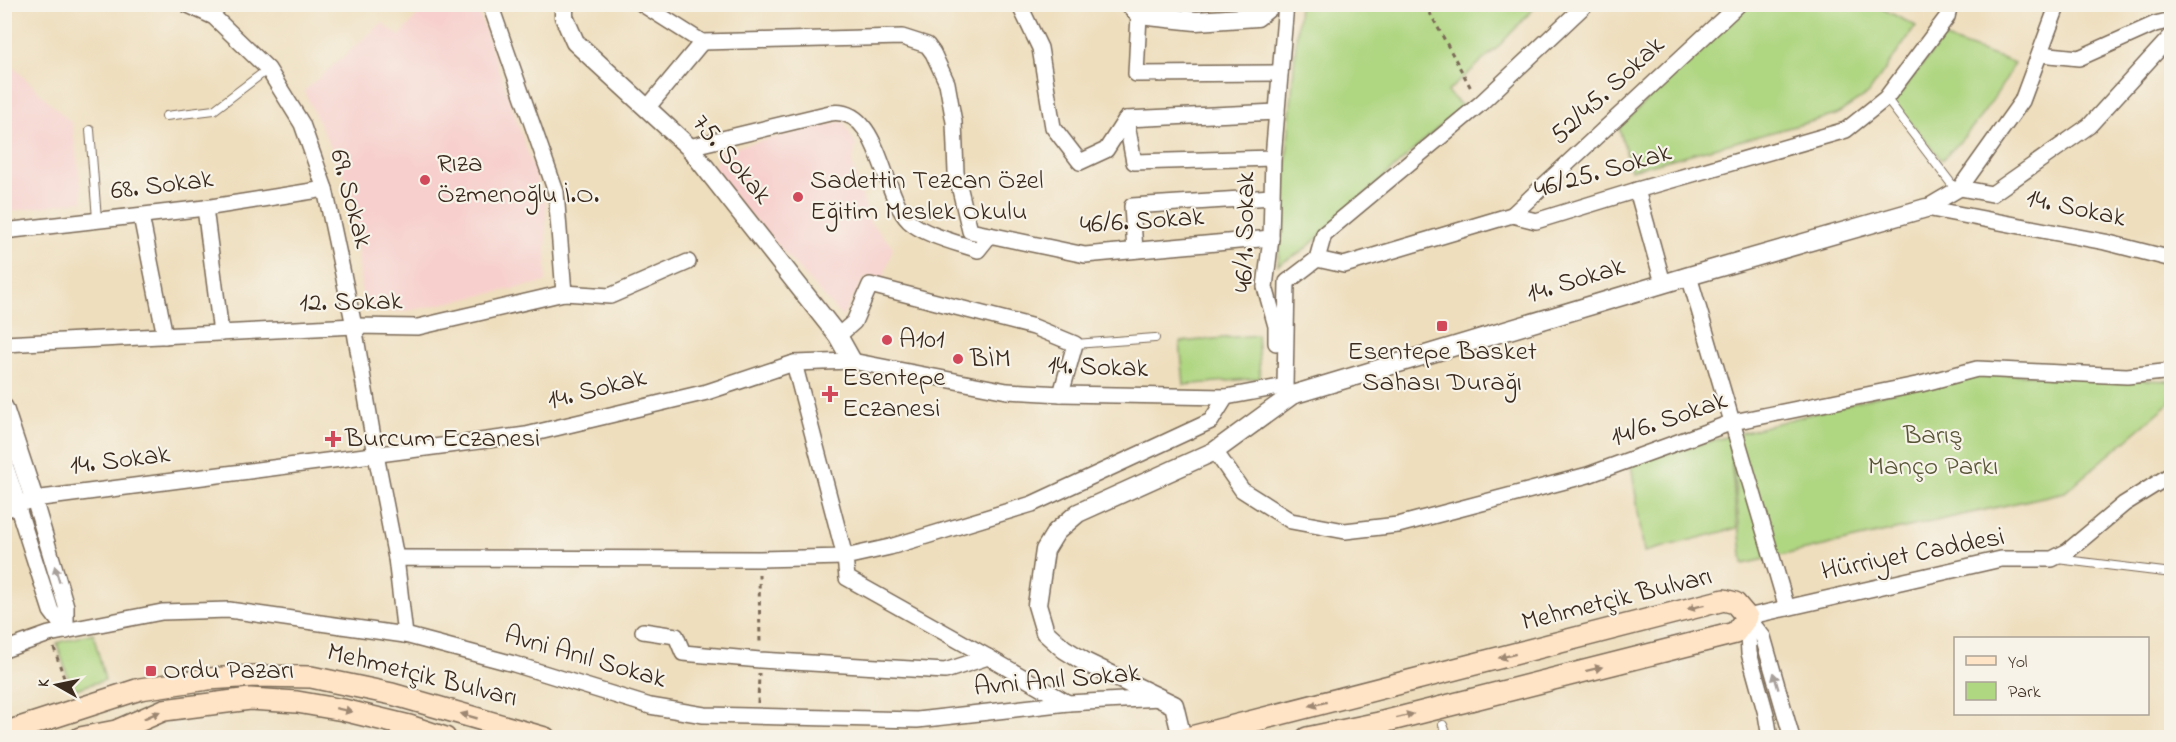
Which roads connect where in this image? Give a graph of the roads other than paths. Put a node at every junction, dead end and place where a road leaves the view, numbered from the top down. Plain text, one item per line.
1 (186, 4) edge
2 (490, 4) edge
3 (564, 4) edge
4 (642, 4) edge
5 (1019, 4) edge
6 (1158, 4) edge
7 (1273, 4) edge
8 (1286, 4) edge
9 (1586, 4) edge
10 (1739, 4) edge
11 (1950, 4) edge
12 (2058, 4) edge
13 (1134, 10) edge
14 (2172, 20) edge
15 (2172, 34) edge
16 (702, 42) junction
17 (2040, 54) junction
18 (268, 69) junction
19 (1280, 73) junction
20 (1886, 98) junction
21 (648, 107) junction
22 (1277, 112) junction
23 (166, 116) dead end
24 (1126, 119) junction
25 (90, 130) dead end
26 (689, 147) junction
27 (1273, 158) junction
28 (325, 189) junction
29 (1958, 189) junction
30 (1637, 190) junction
31 (1272, 197) junction
32 (205, 207) junction
33 (1926, 208) junction
34 (1512, 215) junction
35 (141, 216) junction
36 (97, 219) junction
37 (4, 231) edge
38 (990, 235) junction
39 (1271, 238) junction
40 (1135, 250) junction
41 (1317, 259) junction
42 (2172, 259) edge
43 (688, 262) dead end
44 (1689, 276) junction
45 (1663, 284) junction
46 (564, 293) junction
47 (354, 326) junction
48 (221, 333) junction
49 (165, 336) junction
50 (838, 336) junction
51 (1155, 338) dead end
52 (4, 344) edge
53 (1075, 344) junction
54 (852, 361) junction
55 (794, 363) junction
56 (2172, 371) edge
57 (1284, 390) junction
58 (1061, 394) junction
59 (1226, 397) junction
60 (4, 408) edge
61 (1733, 422) junction
62 (1215, 451) junction
63 (376, 455) junction
64 (4, 466) edge
65 (2172, 474) edge
66 (19, 505) edge
67 (845, 557) junction
68 (396, 558) junction
69 (2052, 559) junction
70 (2172, 573) edge
71 (1787, 608) junction
72 (1747, 617) junction
73 (66, 631) junction
74 (643, 631) dead end
75 (405, 635) junction
76 (4, 650) edge
77 (988, 657) junction
78 (140, 689) junction
79 (1160, 698) junction
80 (1068, 704) junction
81 (65, 712) junction
82 (1443, 725) dead end
83 (4, 733) edge
84 (102, 734) edge
85 (445, 738) edge
86 (545, 738) edge
87 (1182, 738) edge
88 (1187, 738) edge
89 (1307, 738) edge
90 (1449, 738) edge
91 (1770, 738) edge
92 (1792, 738) edge

1 - 18 street, 69. Sokak
2 - 46 street
3 - 21 street, 75. Sokak
4 - 16 street
5 - 24 street
6 - 13 street
7 - 13 street
8 - 19 street, 46/1. Sokak
9 - 41 street
10 - 34 street, 52/45. Sokak
11 - 20 street, 46/25. Sokak
12 - 17 street
13 - 19 street
14 - 17 street
15 - 29 street
16 - 21 street
16 - 38 street, 46/6. Sokak
17 - 29 street
18 - 23 lane
18 - 28 street, 69. Sokak
19 - 22 street, 46/1. Sokak
20 - 29 lane
20 - 30 street, 46/25. Sokak
21 - 26 street, 75. Sokak
22 - 24 street
22 - 27 street, 46/1. Sokak
24 - 27 street
25 - 36 lane
26 - 38 street
26 - 50 street, 75. Sokak
27 - 31 street, 46/1. Sokak
28 - 32 street, 68. Sokak
28 - 47 street, 69. Sokak
29 - 33 street
30 - 34 street, 46/25. Sokak
30 - 45 street
31 - 39 street, 46/1. Sokak
31 - 40 street
32 - 35 street, 68. Sokak
32 - 48 street
33 - 42 street, 14. Sokak
33 - 44 street, 14. Sokak
34 - 41 street, 46/25. Sokak
35 - 36 street, 68. Sokak
35 - 49 street
36 - 37 street, 68. Sokak
38 - 40 street, 46/6. Sokak
39 - 40 street, 46/6. Sokak
39 - 57 street, 46/1. Sokak
41 - 57 street
43 - 46 street, 12. Sokak
44 - 45 street, 14. Sokak
44 - 61 street
45 - 57 street, 14. Sokak
46 - 47 street, 12. Sokak
47 - 48 street, 12. Sokak
47 - 63 street, 69. Sokak
48 - 49 street, 12. Sokak
49 - 52 street, 12. Sokak
50 - 53 street
50 - 54 street, 75. Sokak
51 - 53 lane
53 - 58 street
54 - 55 street, 14. Sokak
54 - 58 street, 14. Sokak
55 - 63 street, 14. Sokak
55 - 67 street
56 - 61 street, 14/6. Sokak
57 - 59 street, 14. Sokak
57 - 62 street
58 - 59 street, 14. Sokak
59 - 67 street
60 - 66 street
61 - 62 street, 14/6. Sokak
61 - 71 street
62 - 79 street
63 - 66 street, 14. Sokak
63 - 68 street, 69. Sokak
64 - 66 street
65 - 69 street
66 - 73 street
67 - 68 street
67 - 77 street
68 - 75 street, 69. Sokak
69 - 70 lane
69 - 71 street, Hürriyet Caddesi
71 - 72 street, Hürriyet Caddesi
72 -> 88 main road, Mehmetçik Bulvarı
89 -> 72 main road, Mehmetçik Bulvarı
72 - 91 street
92 -> 72 street
73 - 75 street, Avni Anıl Sokak
73 - 76 street, Avni Anıl Sokak
74 - 77 street
75 - 80 street, Avni Anıl Sokak
77 - 80 street
78 - 81 main road, Mehmetçik Bulvarı
78 - 84 main road
86 -> 78 main road, Mehmetçik Bulvarı
79 - 80 street, Avni Anıl Sokak
79 - 87 street
81 - 83 main road, Mehmetçik Bulvarı
81 - 84 main road
82 - 90 lane
84 -> 85 main road, Mehmetçik Bulvarı

